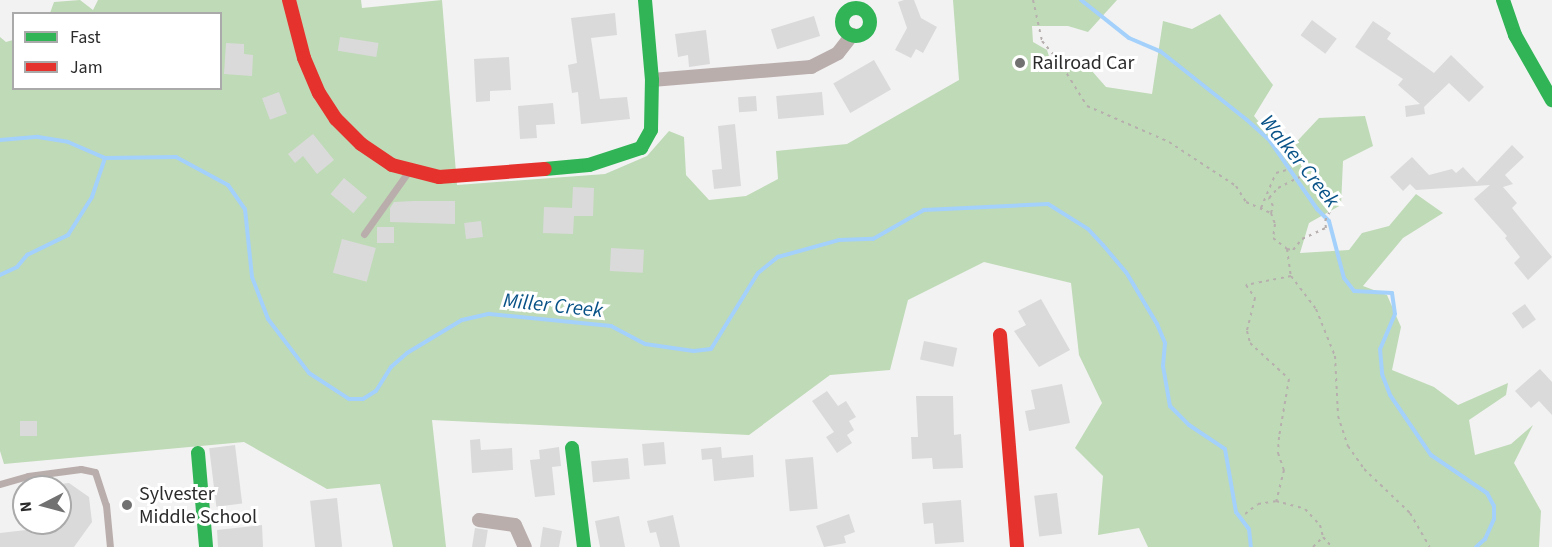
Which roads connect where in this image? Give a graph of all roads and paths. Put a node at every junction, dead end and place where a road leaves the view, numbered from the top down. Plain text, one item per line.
1 (289, 0) edge
2 (645, 0) edge
3 (1034, 0) edge
4 (1503, 0) edge
5 (852, 35) dead end
6 (652, 81) junction
7 (1552, 100) edge
8 (1290, 169) dead end
9 (408, 172) junction
10 (1306, 174) dead end
11 (1261, 208) junction
12 (1330, 211) dead end
13 (1271, 213) junction
14 (364, 234) dead end
15 (1287, 249) junction
16 (1291, 276) junction
17 (1000, 335) dead end
18 (572, 448) dead end
19 (198, 453) dead end
20 (0, 484) edge
21 (1276, 501) junction
22 (1245, 514) dead end
23 (479, 520) dead end
24 (1323, 537) junction
25 (110, 547) edge
26 (206, 547) edge
27 (525, 547) edge
28 (584, 547) edge
29 (1017, 547) edge
30 (1313, 547) edge
31 (1332, 547) edge
32 (1430, 547) edge

1 - 9 street
2 - 6 street
3 - 11 path
4 - 7 street
5 - 6 street
6 - 9 street
8 - 11 path
9 - 14 lane
10 - 13 path
11 - 13 path
12 - 15 path
13 - 15 path
15 - 16 path
16 - 21 path
16 - 32 path
17 - 29 street
18 - 28 street
19 - 26 street
20 - 25 lane
21 - 22 path
21 - 24 path
23 - 27 street
24 - 30 path
24 - 31 path

